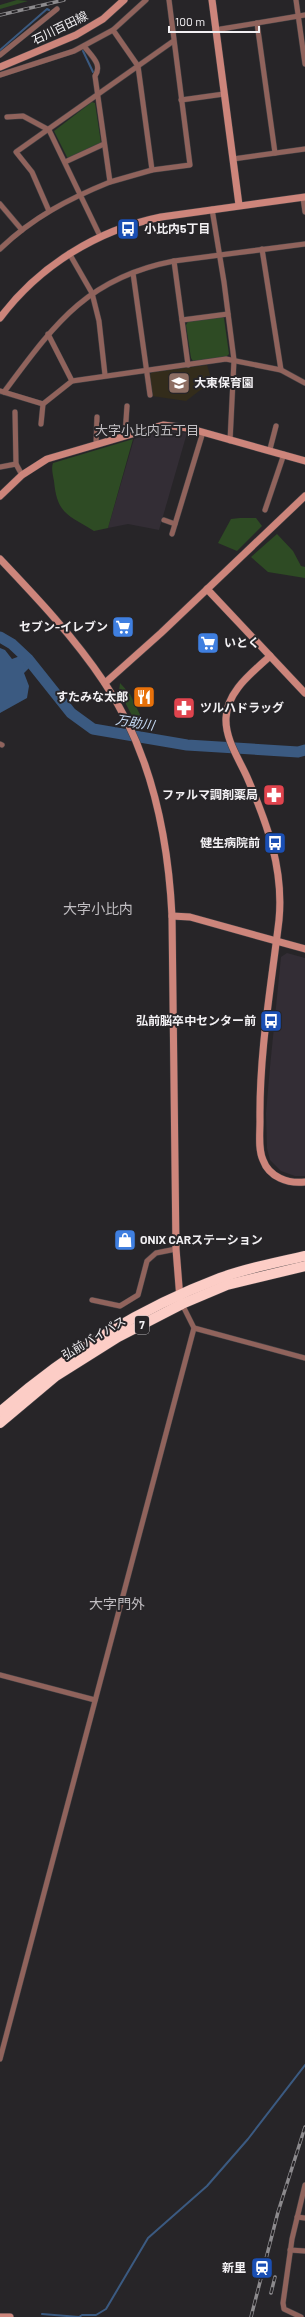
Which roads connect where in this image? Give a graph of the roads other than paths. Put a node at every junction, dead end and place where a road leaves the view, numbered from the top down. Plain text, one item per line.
1 (124, 0) edge
2 (146, 0) edge
3 (169, 0) edge
4 (212, 0) edge
5 (296, 0) edge
6 (57, 9) dead end
7 (305, 15) edge
8 (298, 16) junction
9 (258, 23) junction
10 (113, 30) junction
11 (215, 30) junction
12 (172, 42) junction
13 (84, 46) junction
14 (0, 55) edge
15 (305, 64) edge
16 (138, 66) junction
17 (0, 67) edge
18 (0, 75) edge
19 (224, 94) junction
20 (98, 95) junction
21 (181, 100) junction
22 (7, 117) dead end
23 (49, 130) junction
24 (104, 144) junction
25 (305, 149) edge
26 (276, 153) junction
27 (233, 159) junction
28 (65, 162) junction
29 (152, 170) junction
30 (110, 182) junction
31 (80, 194) junction
32 (304, 198) edge
33 (0, 204) edge
34 (239, 205) junction
35 (212, 209) junction
36 (49, 210) junction
37 (305, 212) edge
38 (22, 230) junction
39 (100, 236) junction
40 (305, 244) edge
41 (0, 249) edge
42 (262, 249) junction
43 (69, 253) junction
44 (220, 254) junction
45 (174, 261) junction
46 (134, 273) junction
47 (92, 293) junction
48 (228, 314) junction
49 (0, 318) edge
50 (182, 320) junction
51 (48, 334) junction
52 (234, 360) junction
53 (188, 365) junction
54 (147, 369) junction
55 (281, 370) junction
56 (105, 376) junction
57 (72, 381) junction
58 (305, 383) edge
59 (2, 392) edge
60 (150, 396) dead end
61 (44, 404) junction
62 (127, 406) dead end
63 (15, 412) dead end
64 (97, 418) dead end
65 (41, 424) dead end
66 (276, 426) dead end
67 (203, 432) junction
68 (125, 435) junction
69 (230, 441) junction
70 (96, 444) junction
71 (270, 449) junction
72 (284, 454) junction
73 (305, 461) edge
74 (16, 464) junction
75 (0, 467) edge
76 (22, 475) junction
77 (0, 496) edge
78 (305, 496) edge
79 (266, 510) dead end
80 (164, 520) dead end
81 (175, 524) junction
82 (172, 534) dead end
83 (0, 559) edge
84 (207, 589) junction
85 (270, 656) junction
86 (105, 683) junction
87 (305, 693) edge
88 (172, 916) junction
89 (276, 941) junction
90 (305, 949) edge
91 (305, 1182) edge
92 (176, 1249) junction
93 (305, 1256) edge
94 (305, 1266) edge
95 (92, 1300) dead end
96 (180, 1300) junction
97 (194, 1328) junction
98 (305, 1358) edge
99 (0, 1412) edge
100 (0, 1423) edge
101 (0, 1675) edge
102 (95, 1700) junction
103 (0, 2059) edge
104 (305, 2185) edge
105 (297, 2217) junction
106 (305, 2218) edge
107 (290, 2250) junction
108 (305, 2251) edge
109 (0, 2317) edge
110 (10, 2317) edge
111 (301, 2317) edge

1 - 17 street, 石川百田線
2 - 10 street
3 - 12 street
4 - 11 street
5 - 8 street
6 - 14 street
7 - 8 street
8 - 9 street
8 - 15 street
9 - 11 street
9 - 26 street
10 - 13 street
10 - 16 street
11 - 19 street
12 - 16 street
12 - 21 street
13 - 18 street
13 - 20 street
16 - 20 street
16 - 29 street
19 - 21 street
19 - 27 street
20 - 23 street
20 - 24 street
21 - 29 street
22 - 23 street
23 - 28 street
23 - 36 street
24 - 28 street
24 - 30 street
25 - 26 street
26 - 27 street
27 - 34 street
28 - 31 street
29 - 30 street
30 - 31 street
31 - 36 street
31 - 39 street
32 - 34 street
32 - 37 street
33 - 38 street
34 - 35 street
35 - 39 street
35 - 44 street
36 - 38 street
38 - 41 street
39 - 43 street
40 - 42 street
42 - 44 street
42 - 55 street
43 - 47 street
43 - 49 street
44 - 45 street
44 - 48 street
45 - 46 street
45 - 50 street
46 - 47 street
46 - 54 street
47 - 51 street
47 - 56 street
48 - 50 street
48 - 52 street
50 - 53 street
51 - 57 street
51 - 59 street
52 - 53 street
52 - 55 street
52 - 69 street
53 - 54 street
54 - 56 street
54 - 60 street
55 - 58 street
56 - 57 street
57 - 61 street
59 - 61 street
61 - 65 street
62 - 68 street
63 - 74 street
64 - 70 street
66 - 71 street
67 - 68 street
67 - 69 street
67 - 81 street
68 - 70 street
69 - 71 street
70 - 76 street
71 - 72 street
72 - 73 street
72 - 79 street
74 - 75 street
74 - 76 street
76 - 77 street
78 - 84 street
80 - 81 street
81 - 82 street
83 - 86 street
84 - 85 street
84 - 86 street
85 - 87 street
85 - 89 street
86 - 88 street
88 - 89 street
88 - 92 street
89 - 90 street
89 - 91 street
92 - 95 street
92 - 96 street
93 - 96 highway, 弘前バイパス / 7
94 - 96 highway, 弘前バイパス / 7
96 - 97 street
96 - 99 highway, 弘前バイパス / 7
96 - 100 highway, 弘前バイパス / 7
97 - 98 street
97 - 102 street
101 - 102 street
102 - 103 street
104 - 105 street
105 - 106 street
105 - 107 street
107 - 108 street
107 - 111 street
109 - 110 street

